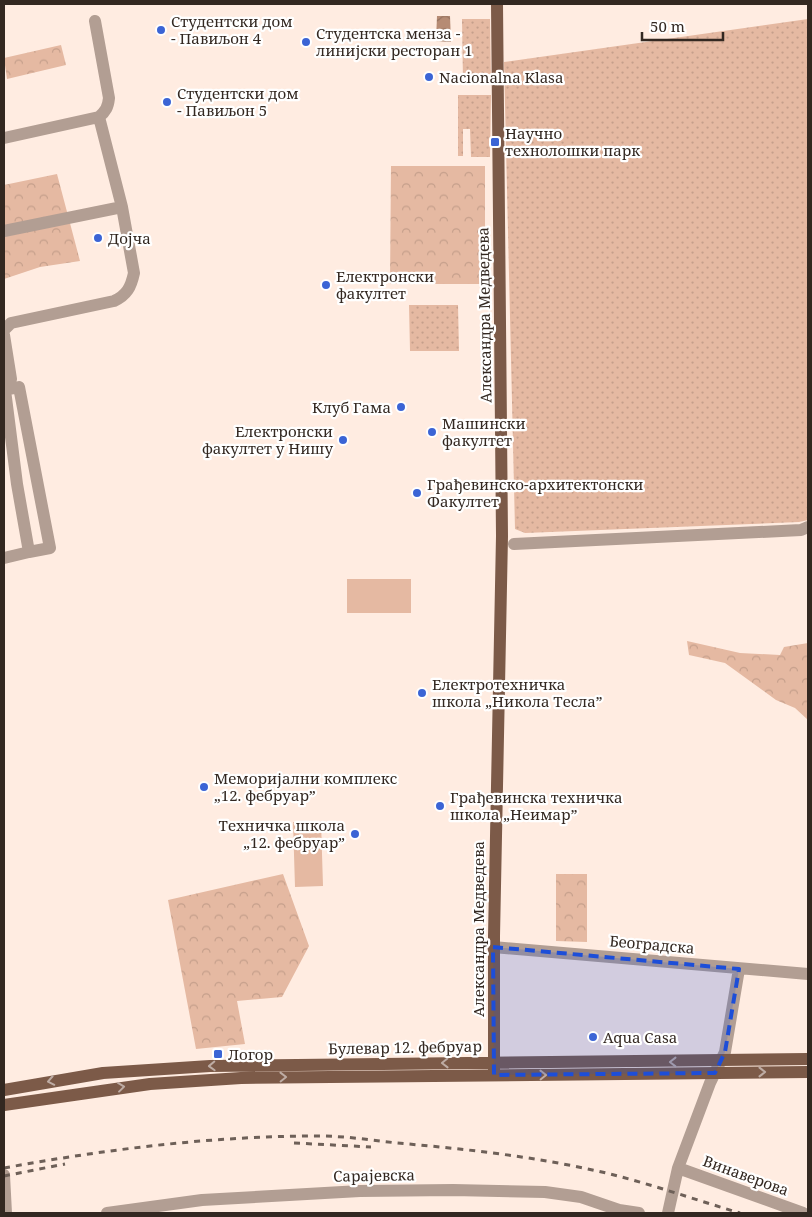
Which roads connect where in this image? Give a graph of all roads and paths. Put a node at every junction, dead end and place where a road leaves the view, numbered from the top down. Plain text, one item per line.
1 (497, 4) edge
2 (95, 21) dead end
3 (100, 117) junction
4 (4, 138) edge
5 (122, 208) junction
6 (4, 231) edge
7 (4, 330) edge
8 (4, 335) edge
9 (5, 391) edge
10 (43, 511) junction
11 (22, 514) junction
12 (808, 527) edge
13 (514, 544) dead end
14 (29, 552) junction
15 (4, 558) edge
16 (494, 947) junction
17 (739, 969) junction
18 (808, 974) edge
19 (808, 1059) edge
20 (494, 1061) junction
21 (722, 1061) junction
22 (808, 1072) edge
23 (715, 1073) junction
24 (494, 1076) junction
25 (4, 1090) edge
26 (4, 1105) edge
27 (678, 1168) junction
28 (4, 1174) edge
29 (619, 1210) junction
30 (6, 1213) edge
31 (108, 1213) edge
32 (602, 1213) edge
33 (639, 1213) edge
34 (668, 1213) edge
35 (803, 1213) edge

1 - 16 main road, Александра Медведева
2 - 3 street
3 - 4 street
3 - 5 street
5 - 6 street
5 - 7 street
8 - 9 street
9 - 10 street
9 - 11 street
10 - 11 street
10 - 14 street
11 - 14 street
12 - 13 street
14 - 15 street
16 - 17 street, Београдска
16 - 20 main road, Александра Медведева
17 - 18 street, Београдска
17 - 21 street
19 - 21 main road, Булевар 12. фебруар
21 -> 20 main road, Булевар 12. фебруар
20 - 24 main road, Александра Медведева
20 -> 25 main road, Булевар 12. фебруар
21 - 23 street
23 -> 22 main road, Булевар 12. фебруар
24 -> 23 main road, Булевар 12. фебруар
23 - 27 street
26 -> 24 main road, Булевар 12. фебруар
27 - 34 street
27 - 35 street, Винаверова
28 - 30 street
29 - 31 street, Сарајевска
29 - 32 street
29 - 33 street, Сарајевска

